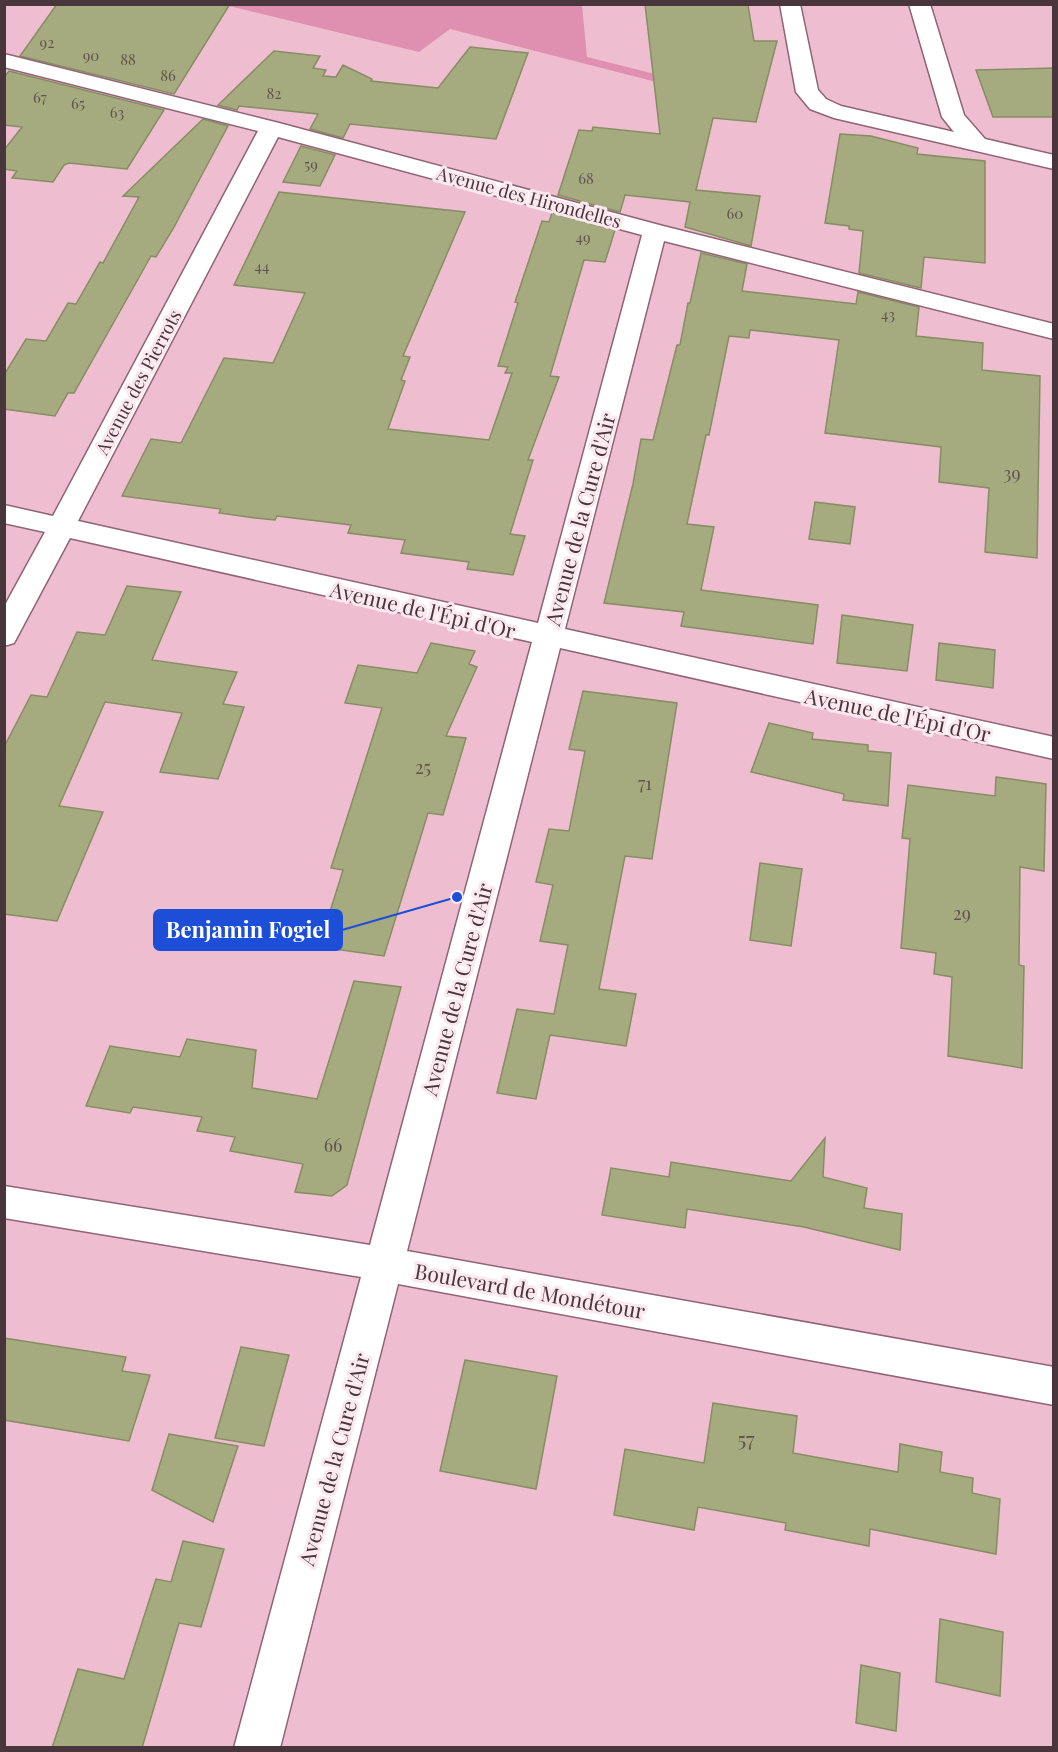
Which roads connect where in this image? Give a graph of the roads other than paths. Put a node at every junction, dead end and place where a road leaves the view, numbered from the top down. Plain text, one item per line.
1 (790, 4) edge
2 (920, 4) edge
3 (4, 60) edge
4 (271, 128) junction
5 (977, 144) junction
6 (1053, 162) edge
7 (655, 231) junction
8 (1053, 332) edge
9 (4, 514) edge
10 (62, 527) junction
11 (4, 636) edge
12 (548, 637) junction
13 (1053, 748) edge
14 (4, 1202) edge
15 (384, 1264) junction
16 (1053, 1386) edge
17 (257, 1748) edge

1 - 5 street
2 - 5 street
3 - 4 street, Avenue des Hirondelles
4 - 7 street, Avenue des Hirondelles
4 - 10 street, Avenue des Pierrots
5 - 6 street
7 - 8 street, Avenue des Hirondelles
7 - 12 street, Avenue de la Cure d'Air
9 - 10 street, Avenue de l'Épi d'Or
10 - 11 street, Avenue des Pierrots
10 - 12 street, Avenue de l'Épi d'Or
12 - 13 street, Avenue de l'Épi d'Or
12 - 15 street, Avenue de la Cure d'Air
14 - 15 street, Boulevard de Mondétour
15 - 16 street, Boulevard de Mondétour
15 - 17 street, Avenue de la Cure d'Air

